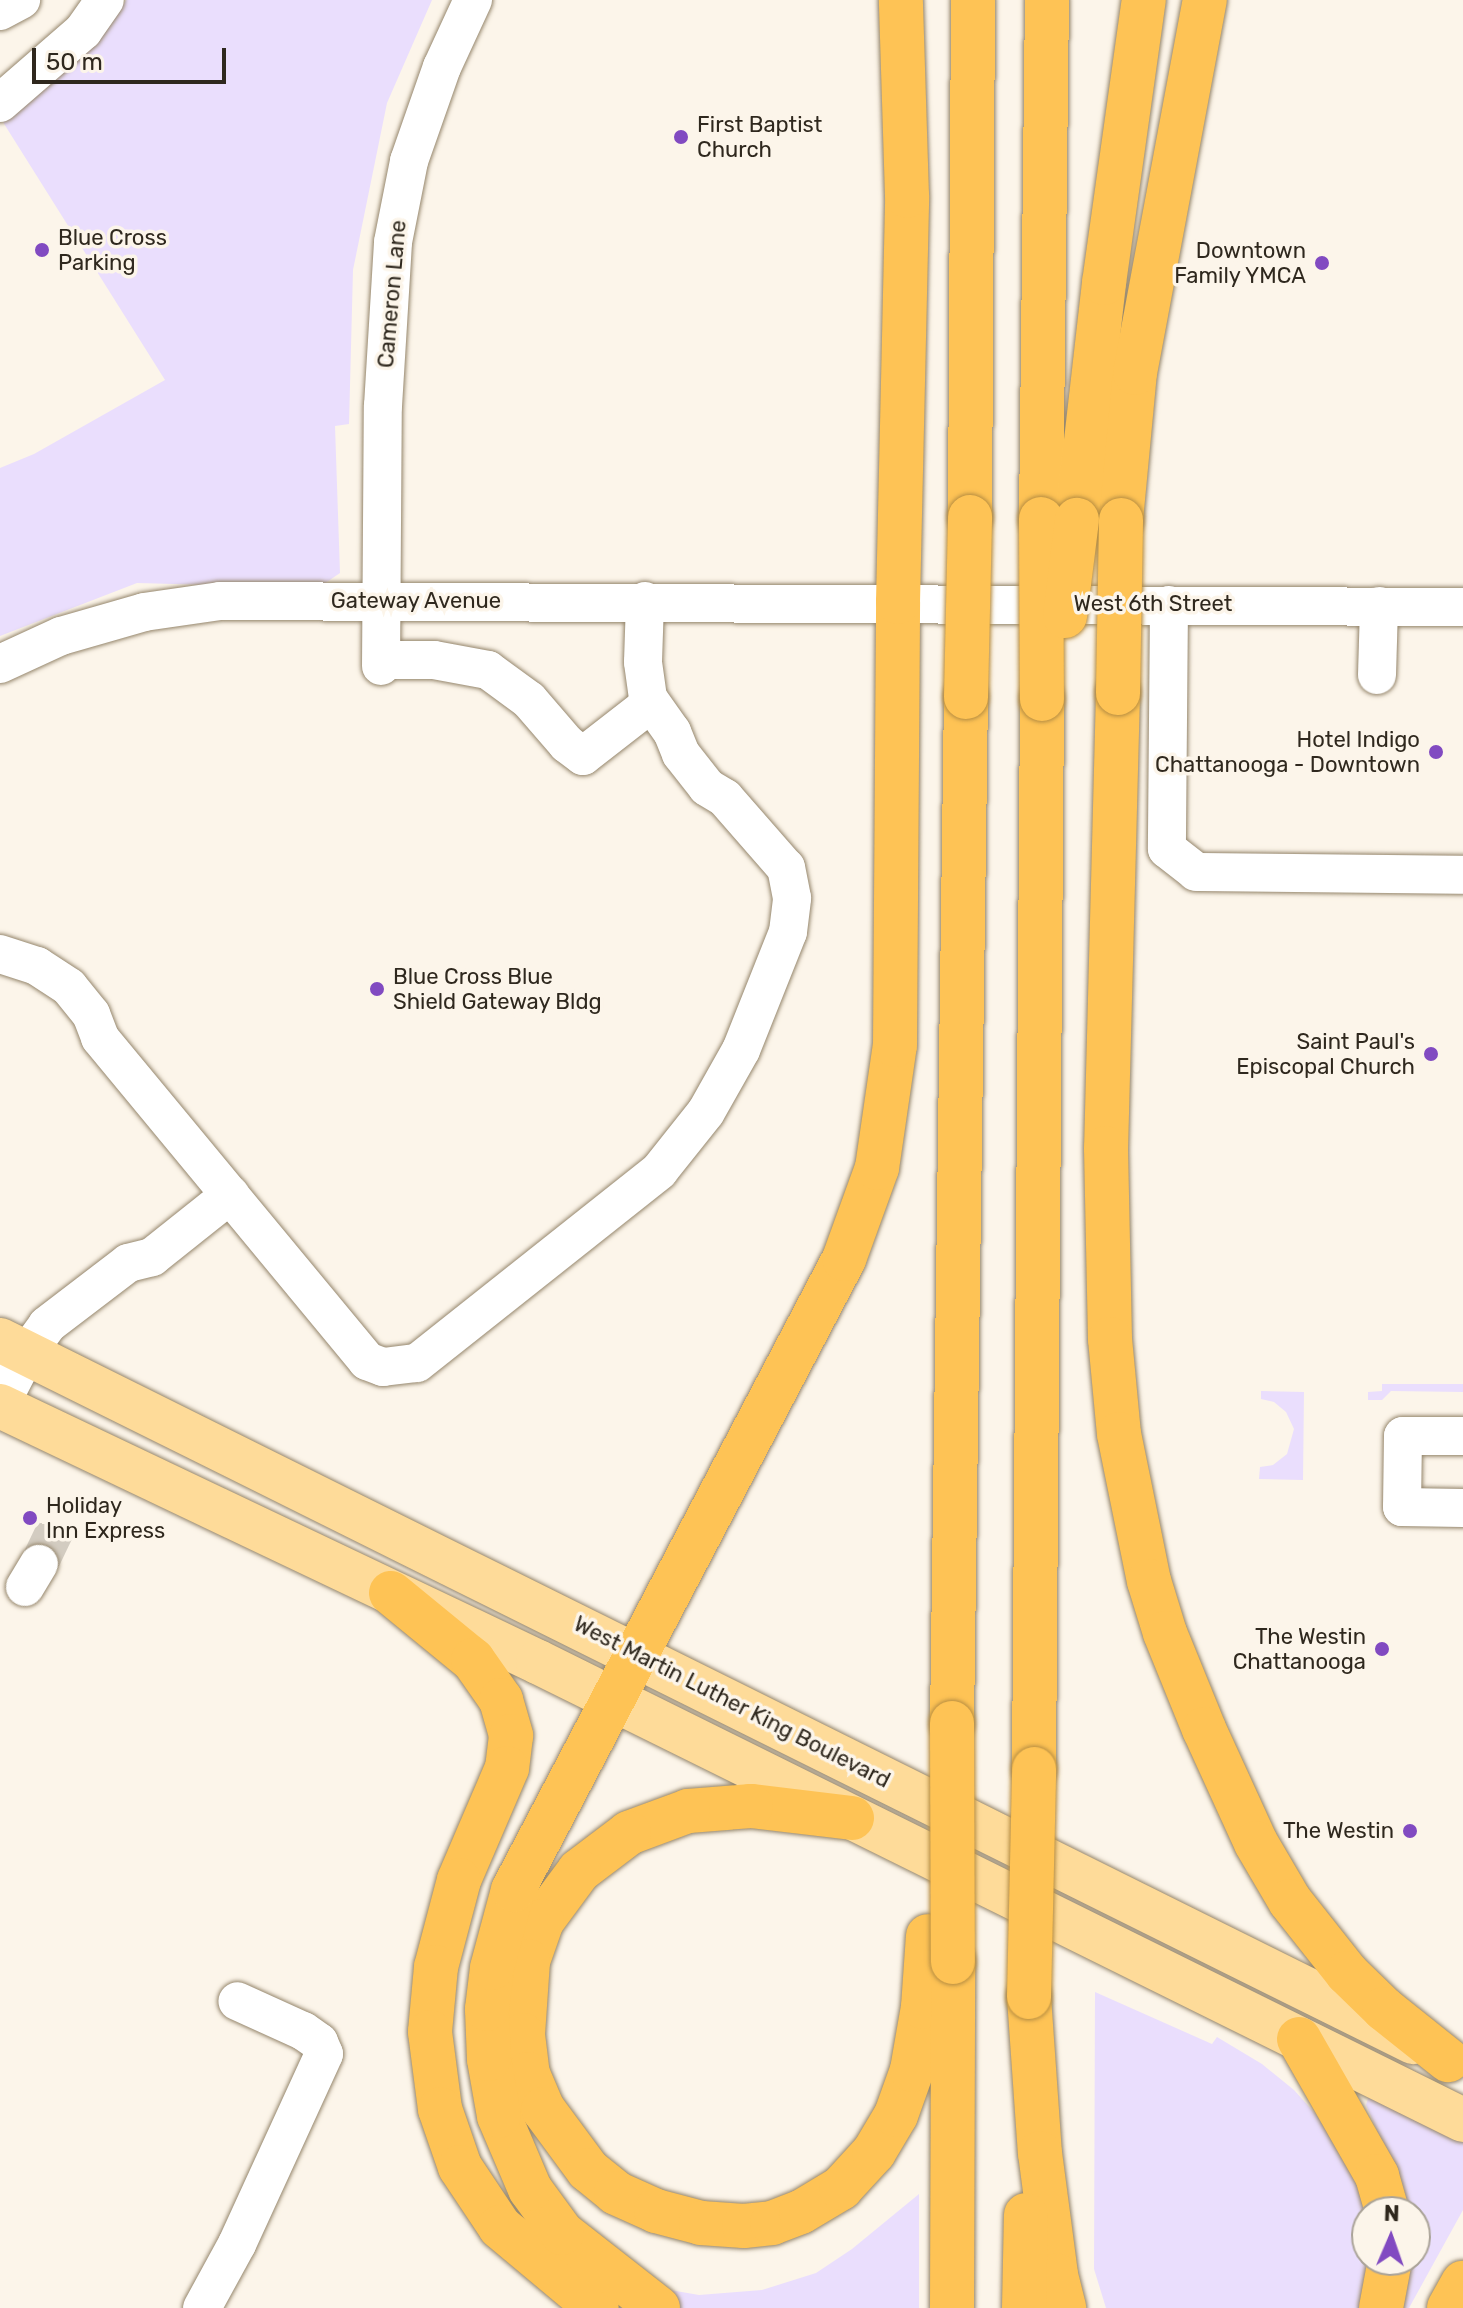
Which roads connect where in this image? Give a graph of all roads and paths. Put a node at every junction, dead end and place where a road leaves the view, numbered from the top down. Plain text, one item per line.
1 (21, 0) edge
2 (105, 0) edge
3 (473, 0) edge
4 (901, 0) edge
5 (973, 0) edge
6 (1047, 0) edge
7 (1144, 0) edge
8 (1205, 0) edge
9 (0, 11) edge
10 (0, 103) edge
11 (1059, 519) junction
12 (383, 601) junction
13 (645, 601) junction
14 (842, 602) joint
15 (898, 602) junction
16 (1169, 605) junction
17 (1379, 606) junction
18 (1463, 607) edge
19 (0, 664) edge
20 (1377, 675) dead end
21 (661, 718) junction
22 (1463, 875) edge
23 (0, 954) edge
24 (224, 1188) junction
25 (14, 1346) edge
26 (0, 1406) edge
27 (1463, 1436) edge
28 (1463, 1508) edge
29 (391, 1593) junction
30 (635, 1653) junction
31 (611, 1698) junction
32 (852, 1818) junction
33 (941, 1949) junction
34 (1029, 1997) junction
35 (237, 2001) dead end
36 (1299, 2039) junction
37 (1458, 2059) edge
38 (1463, 2120) edge
39 (1383, 2196) edge
40 (1387, 2276) edge
41 (1463, 2283) edge
42 (202, 2308) edge
43 (597, 2308) edge
44 (658, 2308) edge
45 (952, 2308) edge
46 (1024, 2308) edge
47 (1064, 2308) edge
48 (1381, 2308) edge
49 (1449, 2308) edge

1 - 9 street
2 - 10 street
3 - 12 street, Cameron Lane
4 - 15 highway
5 - 33 highway, bridge
6 - 11 highway
7 - 11 highway
8 - 37 highway, bridge
11 - 34 highway, bridge
12 - 13 street, Gateway Avenue
12 - 19 street, Gateway Avenue
12 - 21 street, Cameron Lane
13 - 14 street, Gateway Avenue
13 - 21 street
14 - 15 street, West 6th Street
15 - 16 street, West 6th Street
15 - 30 highway
16 - 17 street, West 6th Street
16 - 22 street
17 - 18 street, West 6th Street
17 - 20 street
21 - 24 street
23 - 24 street
24 - 25 street
25 - 26 street
25 - 30 main road, West Martin Luther King Boulevard
26 - 29 main road
27 - 28 street
29 - 31 main road
29 - 43 highway
30 - 31 highway
30 - 37 main road, West Martin Luther King Boulevard
31 - 32 main road
31 - 44 highway
32 - 33 highway
32 - 36 main road
33 - 45 highway
34 - 46 highway
34 - 47 highway
35 - 42 street
36 - 38 main road
36 - 39 highway
40 - 48 highway
41 - 49 highway

